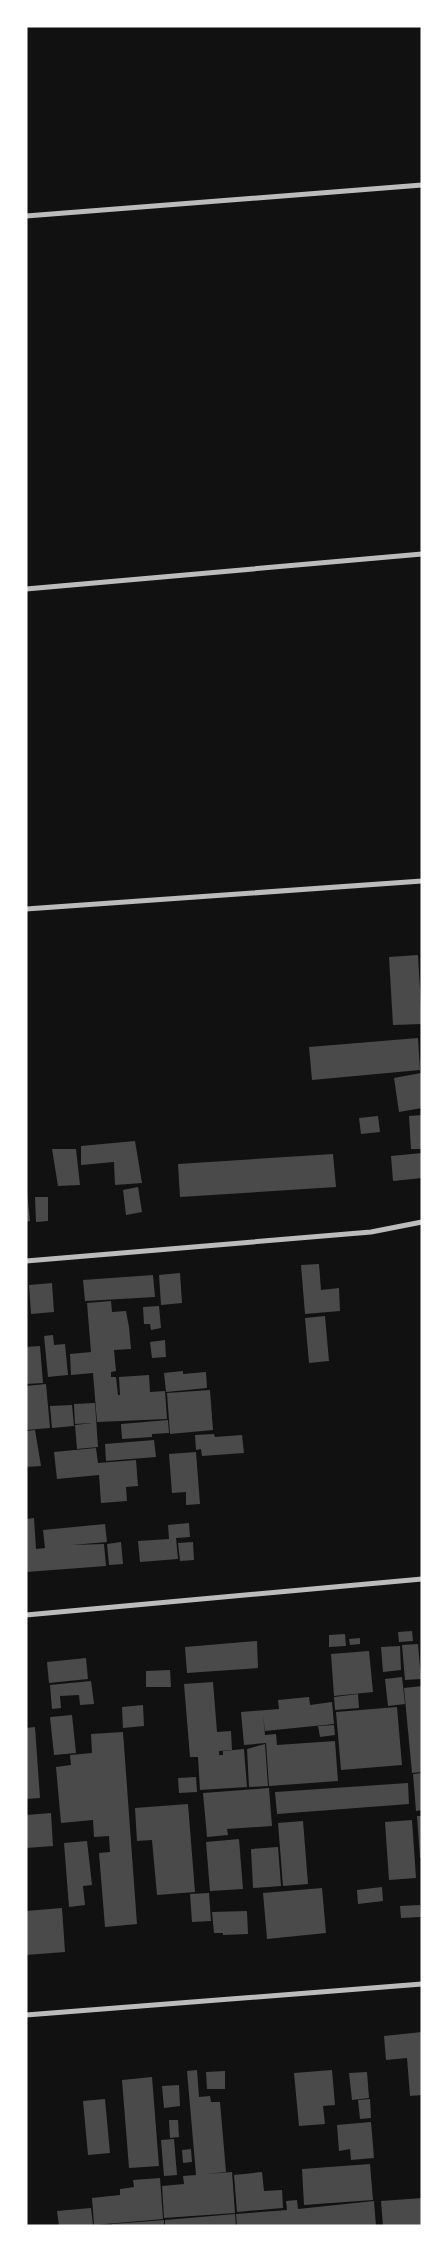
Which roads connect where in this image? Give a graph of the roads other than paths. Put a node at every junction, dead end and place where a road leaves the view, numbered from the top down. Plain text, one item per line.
1 (422, 185) edge
2 (26, 216) edge
3 (422, 554) edge
4 (26, 589) edge
5 (422, 881) edge
6 (26, 909) edge
7 (422, 1222) edge
8 (26, 1261) edge
9 (422, 1579) edge
10 (26, 1615) edge
11 (422, 1984) edge
12 (26, 2015) edge

1 - 2 street
3 - 4 street
5 - 6 street
7 - 8 street
9 - 10 street
11 - 12 street

